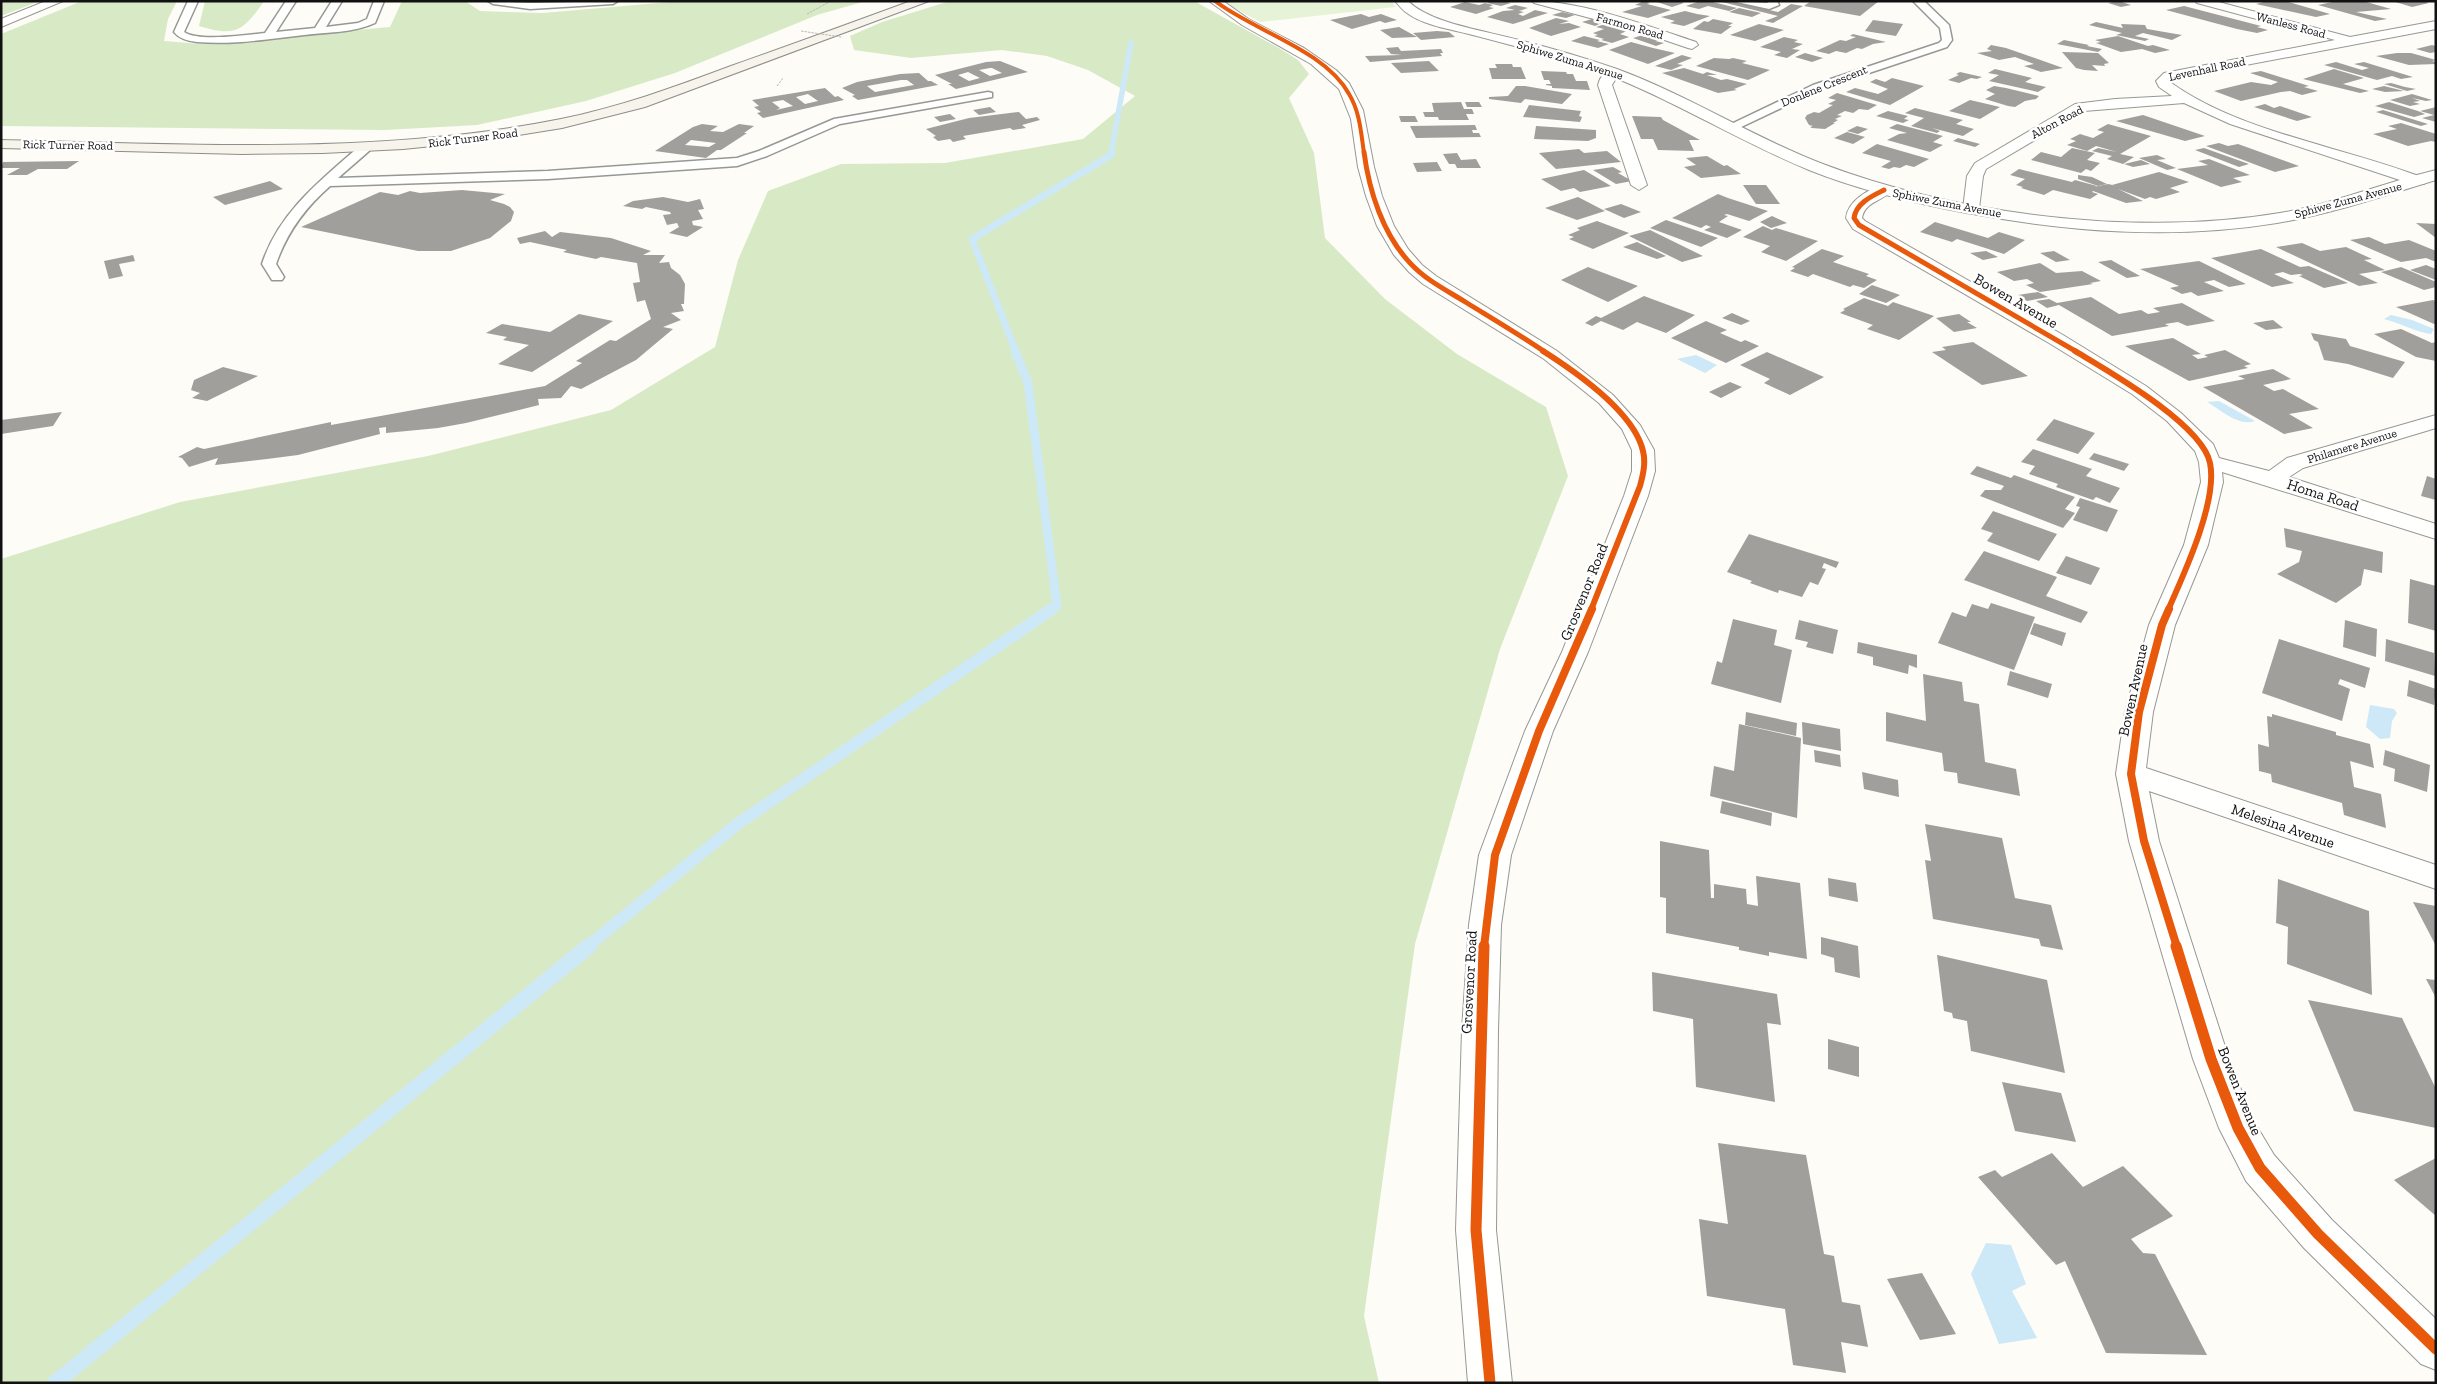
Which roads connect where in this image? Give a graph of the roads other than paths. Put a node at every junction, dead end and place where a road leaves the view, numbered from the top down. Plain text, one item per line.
1 (57, 1) edge
2 (193, 1) edge
3 (291, 1) edge
4 (337, 1) edge
5 (379, 1) edge
6 (493, 1) edge
7 (613, 1) edge
8 (923, 1) edge
9 (1214, 1) edge
10 (1401, 1) edge
11 (1538, 1) edge
12 (1737, 1) edge
13 (1772, 1) edge
14 (1918, 1) edge
15 (2201, 1) edge
16 (1, 23) edge
17 (2436, 25) edge
18 (317, 32) junction
19 (269, 35) junction
20 (2353, 41) junction
21 (1692, 45) dead end
22 (1614, 72) junction
23 (988, 95) dead end
24 (2185, 99) junction
25 (1733, 126) junction
26 (1, 144) edge
27 (365, 148) junction
28 (2436, 176) edge
29 (2418, 180) junction
30 (328, 182) junction
31 (1639, 185) dead end
32 (1884, 190) junction
33 (1972, 208) junction
34 (277, 276) dead end
35 (2436, 421) edge
36 (2210, 462) junction
37 (2272, 479) junction
38 (2436, 532) edge
39 (2131, 774) junction
40 (2436, 876) edge
41 (2436, 1349) edge
42 (1490, 1383) edge

1 - 16 street
2 - 19 lane
3 - 19 lane
4 - 18 lane
5 - 18 lane
6 - 7 lane
8 - 27 main road, Rick Turner Road
9 - 42 street, Grosvenor Road
10 - 22 street, Sphiwe Zuma Avenue
11 - 21 street, Farmon Road
12 - 13 lane
14 - 25 lane, Donlene Crescent
15 - 20 street, Wanless Road
17 - 20 street, Levenhall Road
18 - 19 lane
20 - 24 street, Levenhall Road
22 - 25 street, Sphiwe Zuma Avenue
22 - 31 street
23 - 30 lane
24 - 29 street, Levenhall Road
24 - 33 street, Alton Road
25 - 32 street, Sphiwe Zuma Avenue
26 - 27 main road, Rick Turner Road
27 - 30 lane
28 - 29 street, Sphiwe Zuma Avenue
29 - 33 street, Sphiwe Zuma Avenue
30 - 34 lane
32 - 33 street, Sphiwe Zuma Avenue
32 - 36 street, Bowen Avenue
35 - 37 street, Philamere Avenue
36 - 37 street, Homa Road
36 - 39 street, Bowen Avenue
37 - 38 street, Homa Road
39 - 40 street, Melesina Avenue
39 - 41 street, Bowen Avenue

